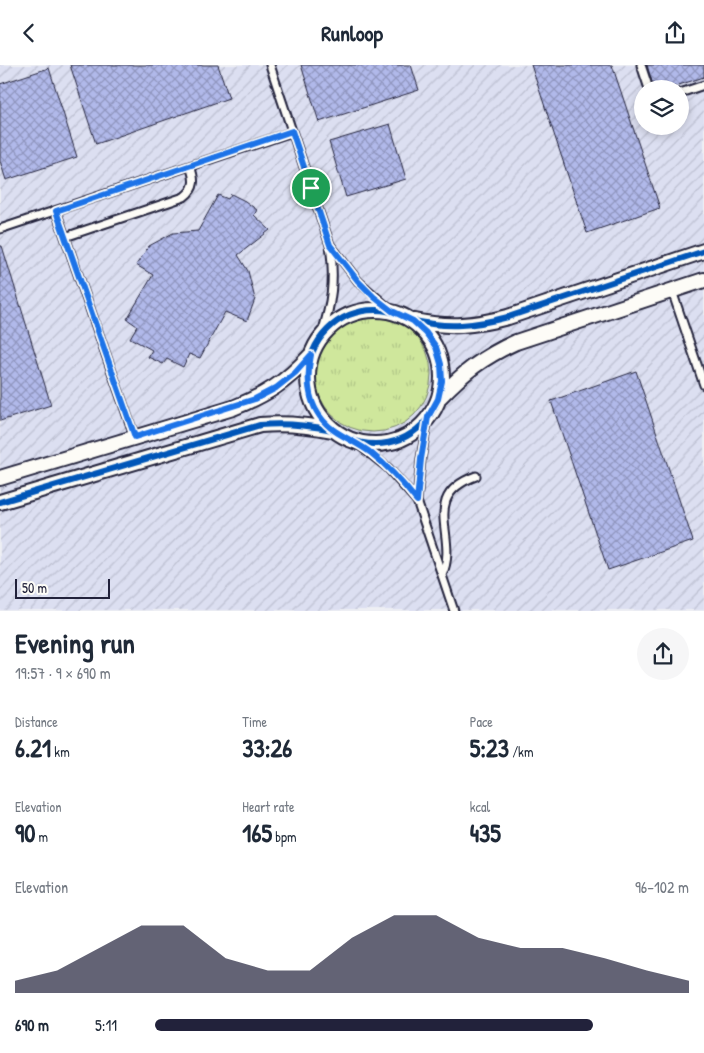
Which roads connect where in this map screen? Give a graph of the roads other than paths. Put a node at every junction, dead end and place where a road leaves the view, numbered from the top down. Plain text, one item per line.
1 (270, 65) edge
2 (641, 65) edge
3 (646, 80) edge
4 (704, 85) edge
5 (689, 90) edge
6 (292, 131) junction
7 (190, 166) junction
8 (56, 211) junction
9 (0, 229) edge
10 (65, 237) junction
11 (330, 245) junction
12 (704, 251) edge
13 (704, 280) edge
14 (672, 291) junction
15 (392, 311) junction
16 (413, 321) junction
17 (321, 336) junction
18 (311, 355) junction
19 (704, 385) edge
20 (438, 399) junction
21 (428, 417) junction
22 (334, 430) junction
23 (135, 437) junction
24 (354, 441) junction
25 (476, 476) dead end
26 (0, 479) edge
27 (417, 501) junction
28 (0, 502) edge
29 (442, 575) junction
30 (454, 611) edge

1 - 6 lane
2 - 3 lane
4 - 5 lane
6 - 7 lane
6 - 11 lane
7 - 8 lane
7 - 10 lane
8 - 9 lane
8 - 10 lane
10 - 23 lane
11 - 15 lane
11 - 17 lane
12 - 16 street
13 - 14 street
14 - 19 lane
14 - 20 street
15 - 16 street
15 - 17 street
16 - 20 street
17 - 18 street
18 - 22 street
18 - 23 street
20 - 21 street
21 - 24 street
21 - 27 lane
22 - 24 street
22 - 28 street
23 - 26 street
24 - 27 lane
25 - 29 lane
27 - 29 lane
29 - 30 lane

